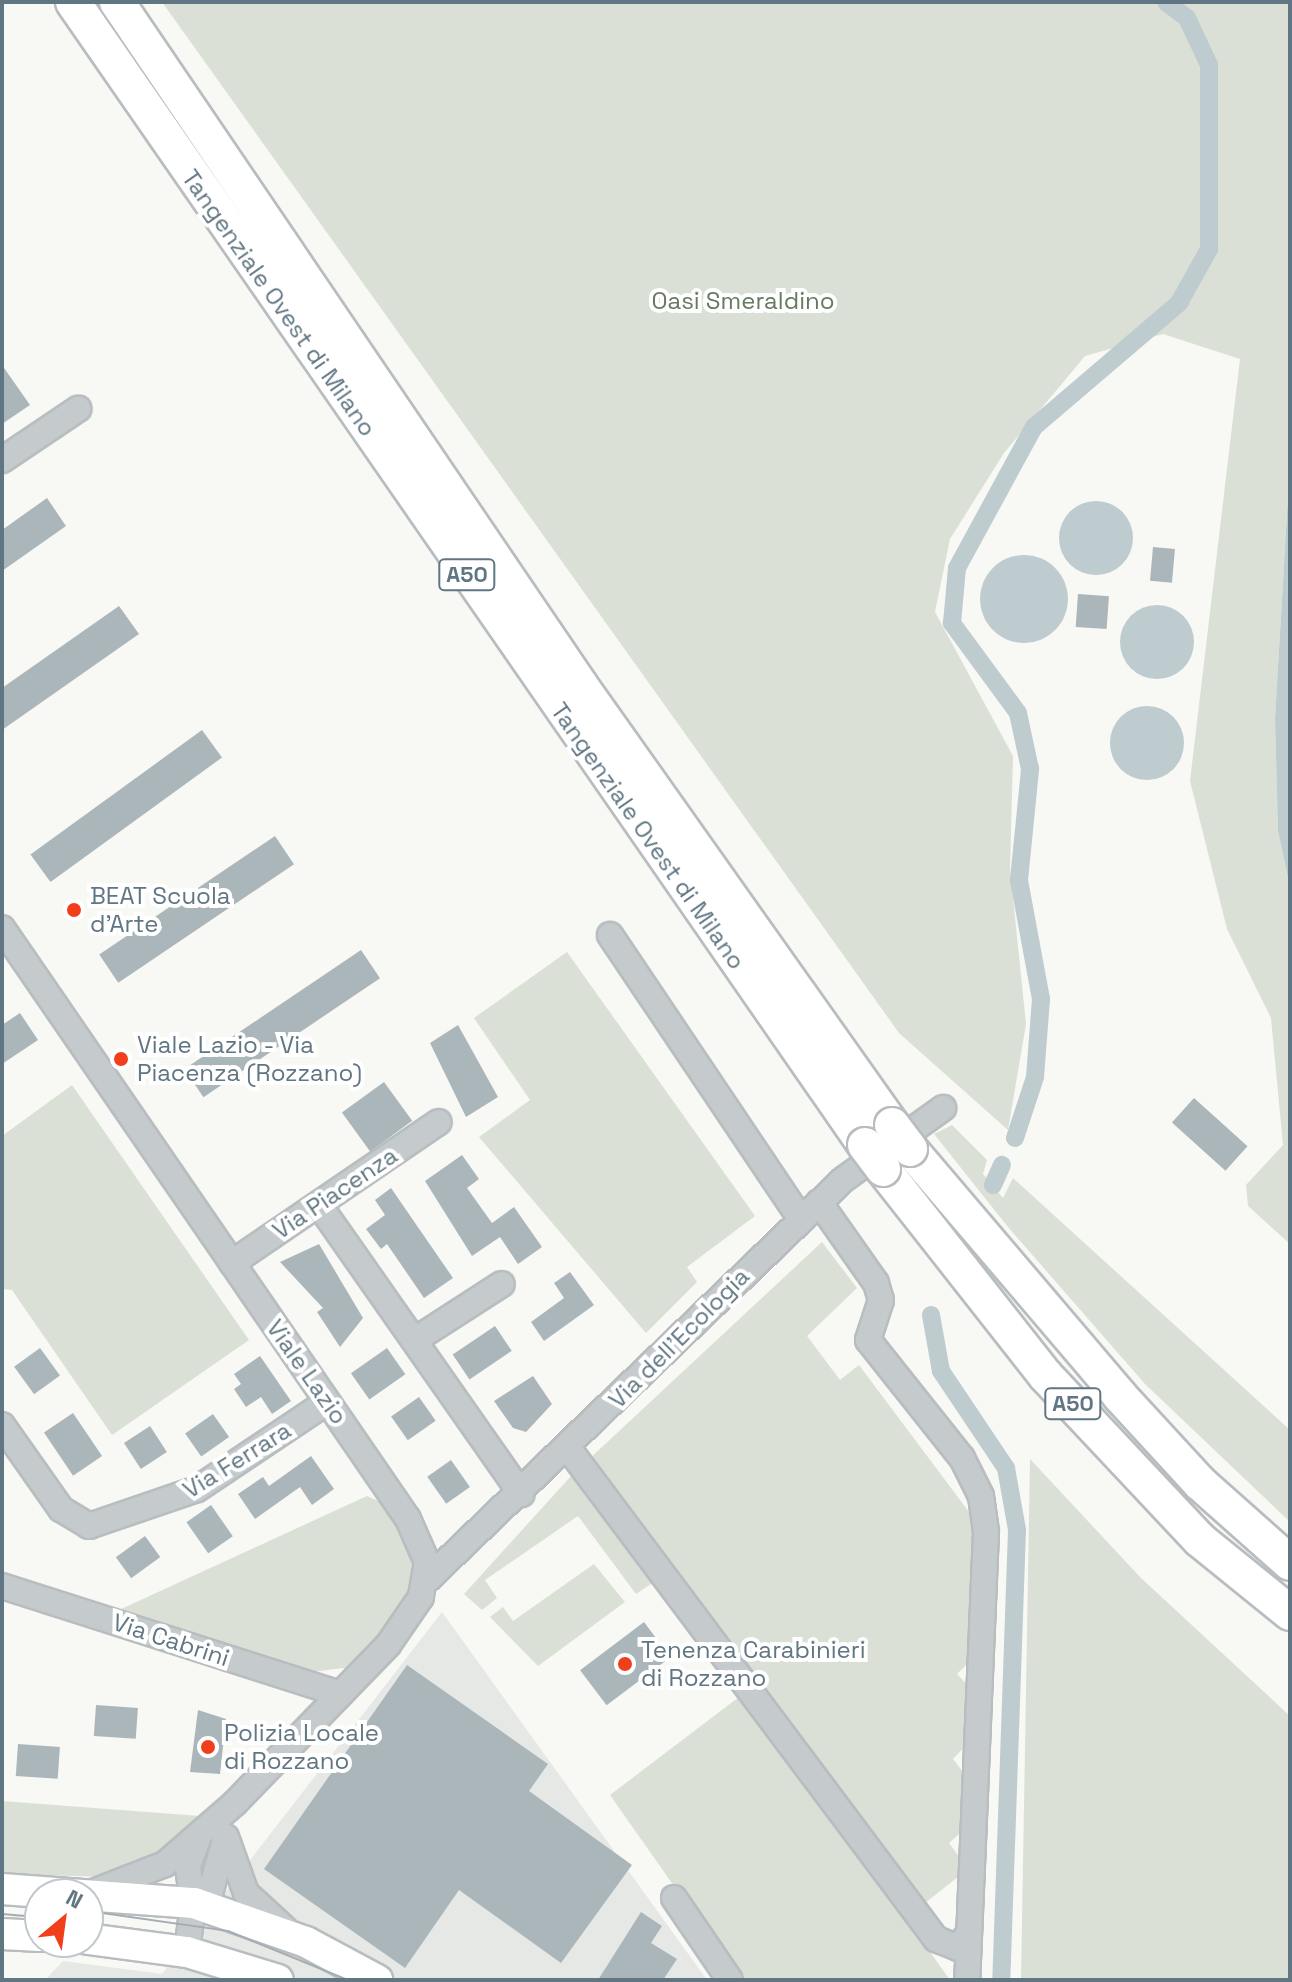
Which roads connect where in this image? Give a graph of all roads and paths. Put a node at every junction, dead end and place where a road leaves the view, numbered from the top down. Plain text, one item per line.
1 (73, 2) edge
2 (117, 2) edge
3 (78, 409) dead end
4 (2, 460) edge
5 (2, 928) edge
6 (610, 935) dead end
7 (943, 1108) dead end
8 (439, 1122) dead end
9 (819, 1202) junction
10 (319, 1205) junction
11 (801, 1219) junction
12 (232, 1263) junction
13 (502, 1284) dead end
14 (415, 1340) junction
15 (327, 1402) junction
16 (2, 1425) edge
17 (568, 1448) junction
18 (521, 1494) junction
19 (1290, 1563) edge
20 (426, 1581) junction
21 (2, 1586) edge
22 (1290, 1613) edge
23 (340, 1694) junction
24 (235, 1803) junction
25 (226, 1837) junction
26 (198, 1839) junction
27 (2, 1889) edge
28 (104, 1889) edge
29 (24, 1890) edge
30 (104, 1896) edge
31 (674, 1898) dead end
32 (193, 1903) junction
33 (2, 1934) edge
34 (968, 1934) junction
35 (24, 1935) edge
36 (104, 1941) edge
37 (306, 1942) junction
38 (187, 1952) junction
39 (278, 1980) edge
40 (377, 1980) edge
41 (730, 1980) edge
42 (967, 1980) edge

1 - 22 highway, Tangenziale Ovest di Milano / A50
2 - 19 highway, Tangenziale Ovest di Milano / A50
3 - 4 street
5 - 12 street, Viale Lazio
6 - 11 street
7 - 9 street, Via dell'Ecologia
8 - 10 street, Via Piacenza
9 - 11 street, Via dell'Ecologia
9 - 34 street
10 - 12 street, Via Piacenza
10 - 14 street
11 - 17 street, Via dell'Ecologia
12 - 15 street, Viale Lazio
13 - 14 street
14 - 18 street
15 - 16 street, Via Ferrara
15 - 20 street, Viale Lazio
17 - 18 street, Via dell'Ecologia
17 - 34 street
18 - 20 street, Via dell'Ecologia
20 - 23 street
21 - 23 street, Via Cabrini
23 - 24 street
24 - 25 street
24 - 26 street
25 - 32 street
25 - 37 street
26 - 28 street
26 - 32 street
27 - 29 main road
30 - 32 main road
31 - 41 street
32 - 37 main road
32 - 38 street
33 - 35 main road
34 - 42 street
36 - 38 main road
37 - 40 main road
38 - 39 main road

